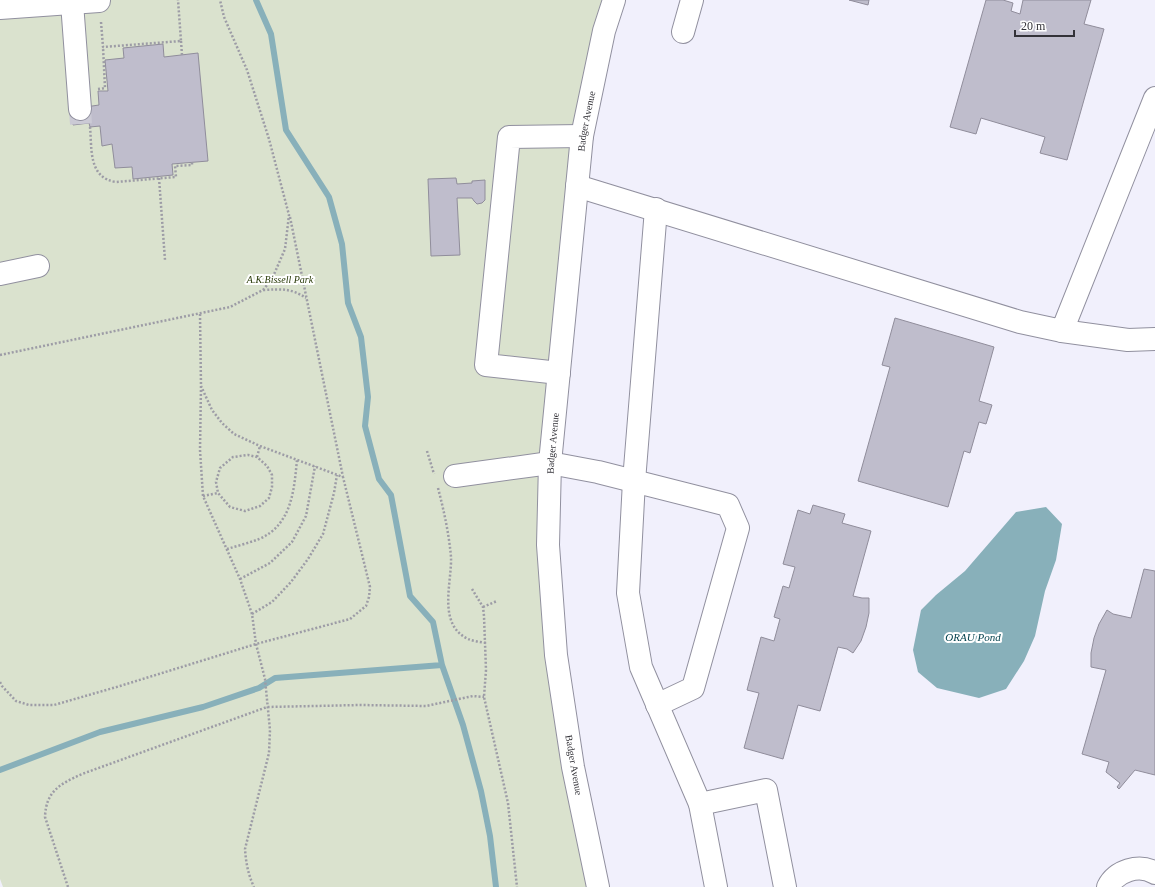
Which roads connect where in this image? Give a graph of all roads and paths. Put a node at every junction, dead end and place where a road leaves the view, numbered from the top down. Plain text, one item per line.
1 (178, 0) edge
2 (220, 0) edge
3 (614, 0) edge
4 (692, 0) edge
5 (99, 1) joint
6 (72, 3) junction
7 (0, 8) edge
8 (684, 32) dead end
9 (182, 41) junction
10 (182, 55) dead end
11 (1155, 98) edge
12 (85, 118) joint
13 (582, 136) junction
14 (192, 162) dead end
15 (159, 178) junction
16 (577, 186) junction
17 (656, 209) junction
18 (289, 215) junction
19 (165, 260) dead end
20 (38, 266) dead end
21 (0, 274) edge
22 (263, 290) junction
23 (306, 298) junction
24 (200, 314) junction
25 (1062, 331) junction
26 (1155, 339) edge
27 (0, 355) edge
28 (559, 372) junction
29 (201, 386) junction
30 (260, 446) junction
31 (427, 451) dead end
32 (257, 457) junction
33 (297, 460) junction
34 (550, 462) junction
35 (315, 466) junction
36 (337, 475) junction
37 (343, 478) junction
38 (442, 481) junction
39 (634, 482) junction
40 (218, 494) junction
41 (203, 496) junction
42 (227, 549) junction
43 (240, 579) junction
44 (472, 589) dead end
45 (497, 601) dead end
46 (483, 607) junction
47 (252, 614) junction
48 (486, 643) junction
49 (256, 644) junction
50 (0, 682) edge
51 (484, 697) junction
52 (657, 705) junction
53 (267, 707) junction
54 (700, 804) junction
55 (1155, 873) edge
56 (68, 887) edge
57 (254, 887) edge
58 (517, 887) edge
59 (598, 887) edge
60 (716, 887) edge
61 (785, 887) edge
62 (1108, 887) edge

1 - 9 path
2 - 18 path
3 - 13 street, Badger Avenue
4 - 8 street
5 - 6 street
5 - 9 path
6 - 7 street
6 - 12 street
9 - 10 path
11 - 25 street
12 - 15 path
13 - 16 street, Badger Avenue
13 - 28 street
14 - 15 path
15 - 19 path
16 - 17 street
16 - 28 street, Badger Avenue
17 - 25 street
17 - 39 street
18 - 22 path
18 - 23 path
20 - 21 street
22 - 23 path
22 - 24 path
23 - 37 path
24 - 27 path
24 - 29 path
25 - 26 street
28 - 34 street, Badger Avenue
29 - 30 path
29 - 41 path
30 - 32 path
30 - 33 path
31 - 38 path
32 - 40 path
32 - 40 path
33 - 35 path
33 - 42 path
34 - 38 street
34 - 39 street
34 - 59 street, Badger Avenue
35 - 36 path
35 - 43 path
36 - 37 path
36 - 47 path
37 - 49 path
38 - 48 path
39 - 52 street
39 - 52 street
40 - 41 path
41 - 42 path
42 - 43 path
43 - 47 path
44 - 46 path
45 - 46 path
46 - 48 path
47 - 49 path
48 - 51 path
49 - 50 path
49 - 53 path
51 - 53 path
51 - 58 path
52 - 54 street
53 - 56 path
53 - 57 path
54 - 60 street
54 - 61 street
55 - 62 street

